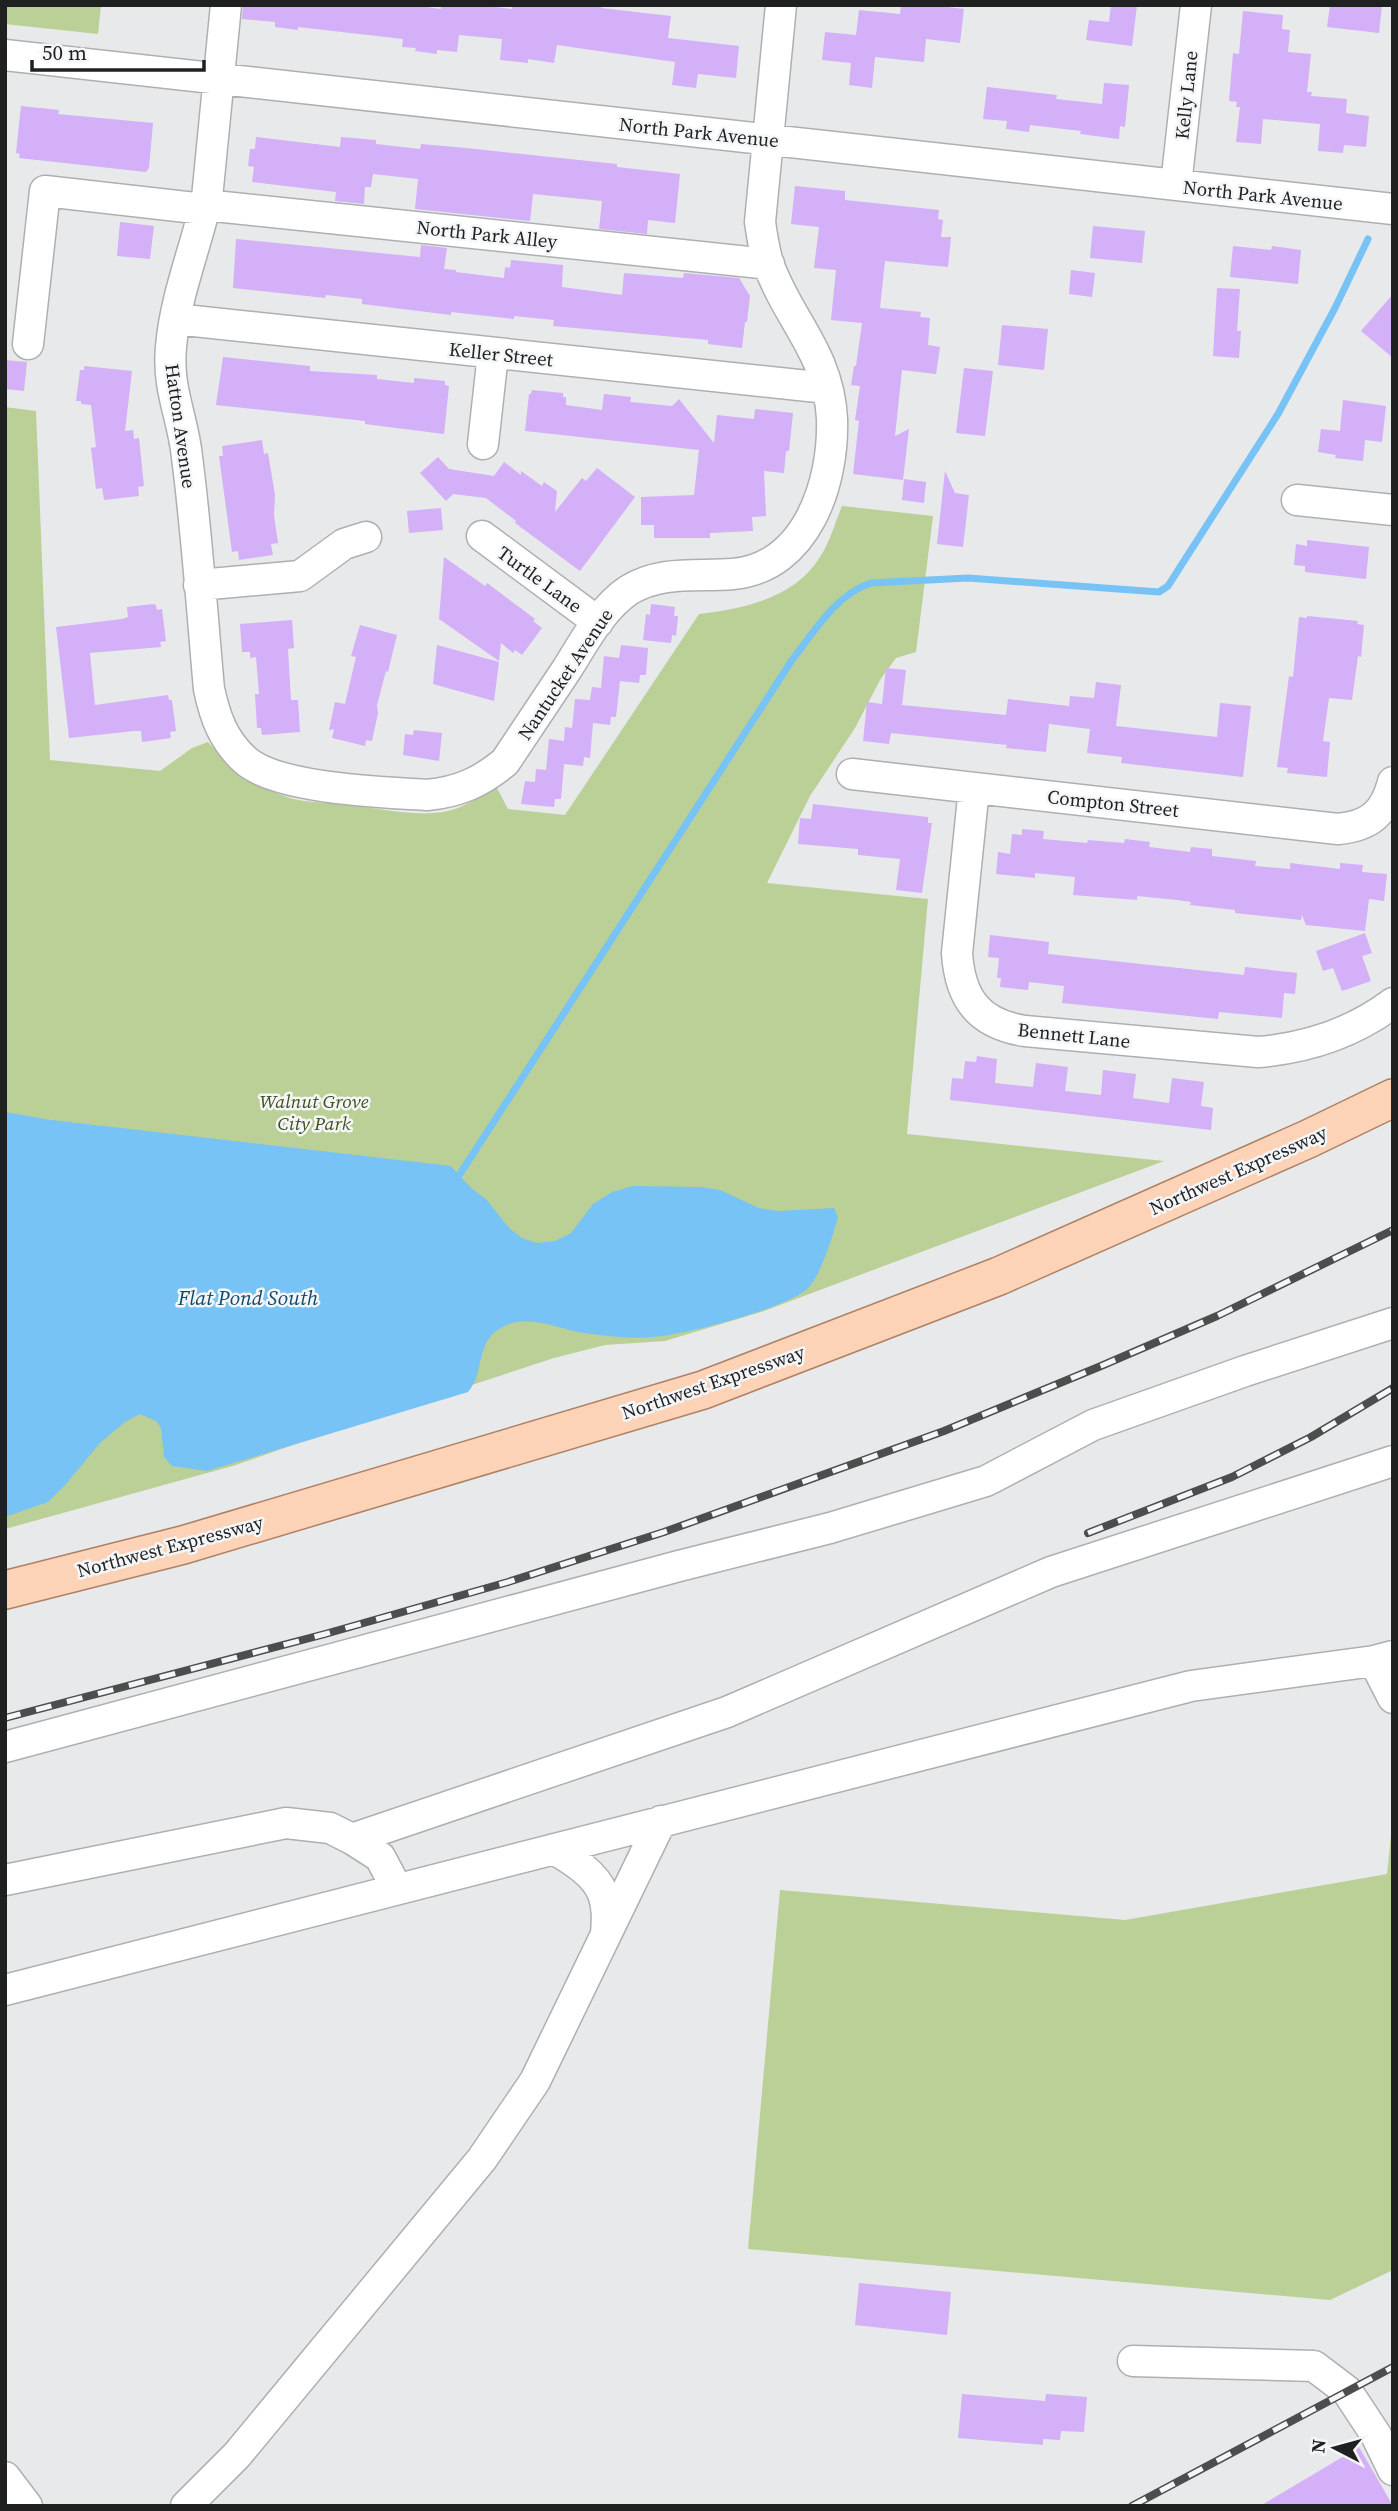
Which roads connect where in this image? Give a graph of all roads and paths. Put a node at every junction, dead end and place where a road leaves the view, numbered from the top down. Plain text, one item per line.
1 (226, 5) edge
2 (781, 5) edge
3 (1196, 5) edge
4 (5, 55) edge
5 (219, 78) junction
6 (767, 139) junction
7 (1176, 185) junction
8 (205, 207) junction
9 (1393, 209) edge
10 (769, 264) junction
11 (175, 319) junction
12 (28, 344) dead end
13 (494, 354) junction
14 (827, 388) junction
15 (483, 444) dead end
16 (1297, 500) dead end
17 (1393, 510) edge
18 (482, 536) dead end
19 (366, 537) dead end
20 (200, 585) junction
21 (598, 622) junction
22 (852, 774) dead end
23 (1393, 782) edge
24 (974, 788) junction
25 (363, 789) joint
26 (1393, 1003) edge
27 (1393, 1098) edge
28 (1393, 1323) edge
29 (1393, 1461) edge
30 (5, 1590) edge
31 (1383, 1658) edge
32 (1393, 1698) edge
33 (5, 1747) edge
34 (661, 1821) junction
35 (352, 1839) junction
36 (554, 1849) junction
37 (5, 1880) edge
38 (397, 1889) junction
39 (607, 1935) junction
40 (5, 1990) edge
41 (1133, 2361) dead end
42 (1393, 2470) edge
43 (5, 2477) edge
44 (27, 2506) edge
45 (186, 2506) edge

1 - 5 street, Hatton Avenue
2 - 6 street, Nantucket Avenue
3 - 7 street, Kelly Lane
4 - 5 street, North Park Avenue
5 - 6 street, North Park Avenue
5 - 8 street, Hatton Avenue
6 - 7 street, North Park Avenue
6 - 10 street, Nantucket Avenue
7 - 9 street, North Park Avenue
8 - 10 street, North Park Alley
8 - 11 street, Hatton Avenue
8 - 12 street, North Park Alley
10 - 14 street, Nantucket Avenue
11 - 13 street, Keller Street
11 - 20 street, Hatton Avenue
13 - 14 street, Keller Street
13 - 15 street
14 - 21 street, Nantucket Avenue
16 - 17 street
18 - 21 street, Turtle Lane
19 - 20 street
20 - 25 street, Hatton Avenue
21 - 25 street, Nantucket Avenue
22 - 24 street, Compton Street
23 - 24 street, Compton Street
24 - 26 street, Bennett Lane
27 - 30 main road, Northwest Expressway
28 - 33 street
29 - 35 street
31 - 32 street
31 - 34 street
34 - 36 street
34 - 39 street
35 - 37 street
35 - 38 street
36 - 38 street
36 - 39 street
38 - 40 street
39 - 45 street
41 - 42 street
43 - 44 street

